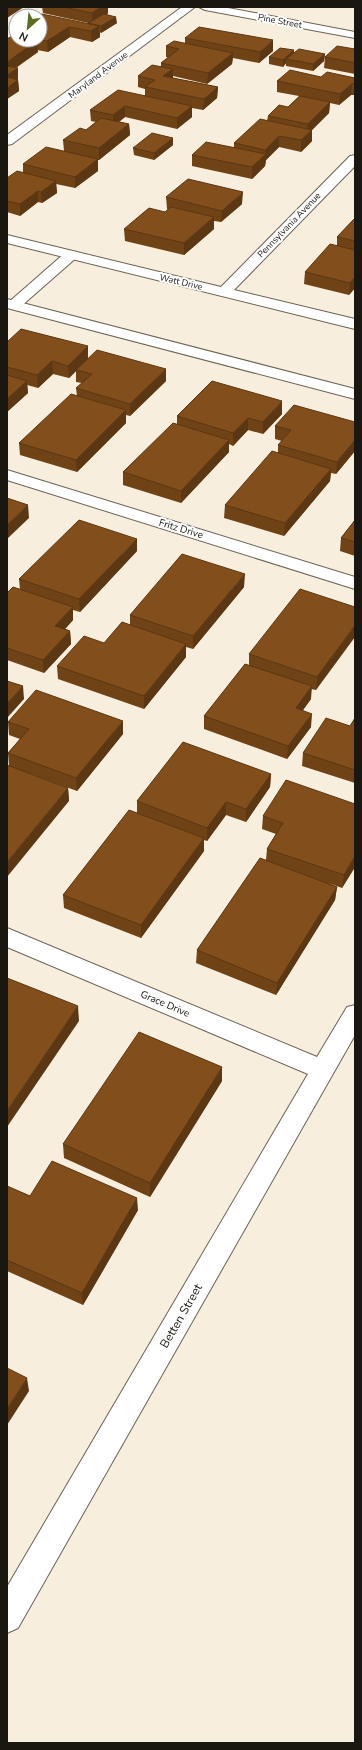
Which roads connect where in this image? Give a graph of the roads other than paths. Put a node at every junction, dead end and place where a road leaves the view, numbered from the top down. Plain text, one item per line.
1 (189, 7) edge
2 (205, 7) edge
3 (355, 35) edge
4 (7, 141) edge
5 (355, 159) edge
6 (7, 239) edge
7 (71, 255) junction
8 (224, 292) junction
9 (9, 306) edge
10 (355, 324) edge
11 (355, 394) edge
12 (7, 475) edge
13 (355, 583) edge
14 (7, 937) edge
15 (355, 1014) edge
16 (323, 1070) junction
17 (7, 1617) edge

1 - 4 street, Maryland Avenue
2 - 3 street, Pine Street
5 - 8 street, Pennsylvania Avenue
6 - 7 street, Watt Drive
7 - 8 street, Watt Drive
7 - 9 street
8 - 10 street, Watt Drive
9 - 11 street
12 - 13 street, Fritz Drive
14 - 16 street, Grace Drive
15 - 16 street, Betten Street
16 - 17 street, Betten Street

